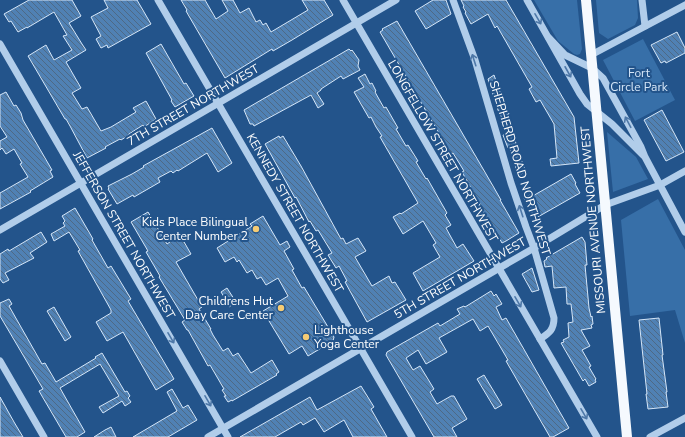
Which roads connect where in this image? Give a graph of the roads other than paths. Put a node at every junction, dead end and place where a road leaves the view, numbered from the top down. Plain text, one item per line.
1 (158, 0) edge
2 (343, 0) edge
3 (396, 0) edge
4 (453, 0) edge
5 (527, 0) edge
6 (586, 0) edge
7 (642, 0) edge
8 (685, 5) edge
9 (356, 23) junction
10 (645, 26) junction
11 (549, 38) junction
12 (0, 44) edge
13 (591, 55) junction
14 (592, 68) junction
15 (218, 103) junction
16 (596, 110) junction
17 (645, 157) junction
18 (685, 171) edge
19 (81, 183) junction
20 (660, 185) junction
21 (605, 206) junction
22 (0, 230) edge
23 (685, 232) edge
24 (534, 248) junction
25 (499, 268) junction
26 (540, 339) junction
27 (361, 348) junction
28 (0, 361) edge
29 (685, 418) edge
30 (223, 428) junction
31 (44, 437) edge
32 (208, 437) edge
33 (228, 437) edge
34 (412, 437) edge
35 (597, 437) edge
36 (627, 437) edge
37 (650, 437) edge

1 - 15 street, KENNEDY STREET NORTHWEST
2 - 9 street, LONGFELLOW STREET NORTHWEST
3 - 9 street, 7TH STREET NORTHWEST
24 -> 4 street, SHEPHERD ROAD NORTHWEST
5 -> 11 street
6 - 13 main road, MISSOURI AVENUE NORTHWEST
7 - 10 street
8 - 10 street
9 - 15 street, 7TH STREET NORTHWEST
9 - 25 street, LONGFELLOW STREET NORTHWEST
10 - 13 street
11 - 14 street
11 -> 16 street
12 - 19 street, JEFFERSON STREET NORTHWEST
13 - 14 main road, MISSOURI AVENUE NORTHWEST
14 - 16 main road, MISSOURI AVENUE NORTHWEST
17 -> 14 street
15 - 19 street, 7TH STREET NORTHWEST
15 - 27 street, KENNEDY STREET NORTHWEST
16 - 17 street
16 - 21 main road, MISSOURI AVENUE NORTHWEST
17 - 20 street
18 - 20 street, 5TH STREET NORTHWEST
19 - 22 street, 7TH STREET NORTHWEST
19 -> 30 street, JEFFERSON STREET NORTHWEST
20 - 21 street, 5TH STREET NORTHWEST
20 - 23 street
21 - 24 street, 5TH STREET NORTHWEST
21 - 36 main road, MISSOURI AVENUE NORTHWEST
24 - 25 street, 5TH STREET NORTHWEST
24 - 26 street, SHEPHERD ROAD NORTHWEST
25 -> 26 street, LONGFELLOW STREET NORTHWEST
25 - 27 street, 5TH STREET NORTHWEST
26 -> 35 street, LONGFELLOW STREET NORTHWEST
27 - 30 street, 5TH STREET NORTHWEST
27 - 34 street, KENNEDY STREET NORTHWEST
28 - 31 street
29 - 37 street
30 - 32 street, 5TH STREET NORTHWEST
30 - 33 street, JEFFERSON STREET NORTHWEST

